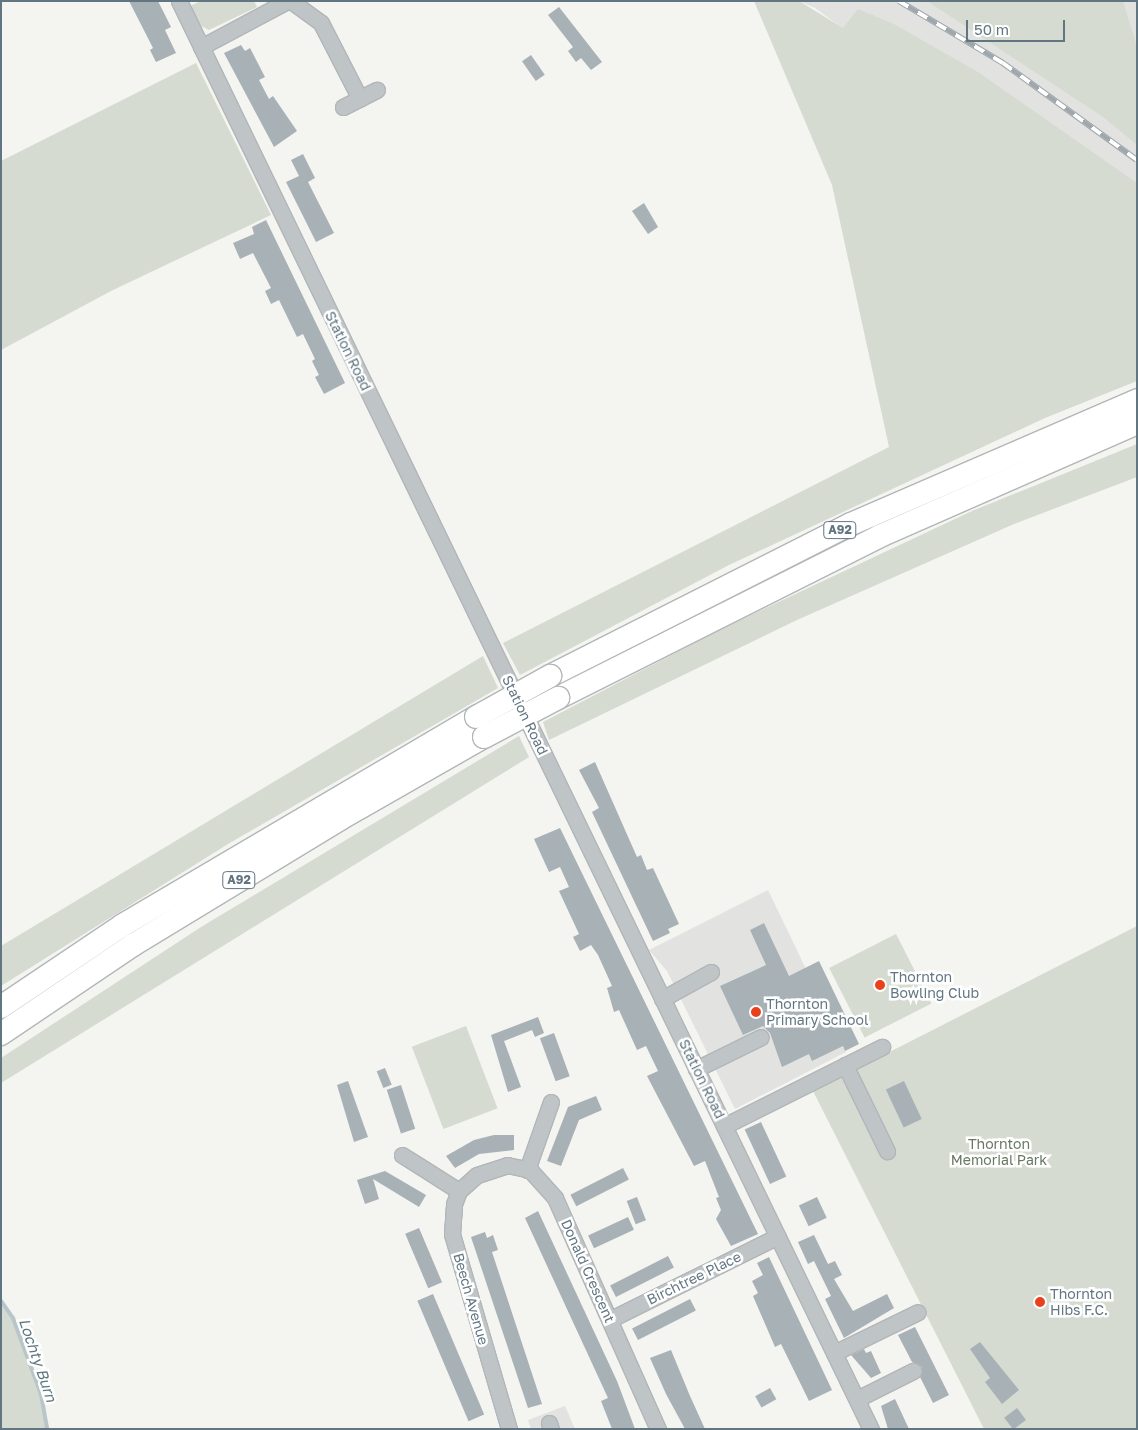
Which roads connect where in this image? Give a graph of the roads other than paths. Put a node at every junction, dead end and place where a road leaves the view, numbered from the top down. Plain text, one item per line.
1 (179, 1) edge
2 (289, 1) edge
3 (201, 47) junction
4 (377, 90) dead end
5 (360, 98) junction
6 (343, 107) dead end
7 (1137, 400) edge
8 (1137, 423) edge
9 (480, 727) junction
10 (711, 972) dead end
11 (662, 999) junction
12 (1, 1007) edge
13 (1, 1034) edge
14 (761, 1037) dead end
15 (882, 1046) dead end
16 (845, 1065) junction
17 (696, 1069) junction
18 (551, 1102) dead end
19 (724, 1126) junction
20 (887, 1151) dead end
21 (402, 1155) dead end
22 (526, 1170) junction
23 (459, 1190) junction
24 (778, 1236) junction
25 (918, 1312) dead end
26 (611, 1319) junction
27 (834, 1353) junction
28 (912, 1371) dead end
29 (857, 1400) junction
30 (509, 1429) edge
31 (658, 1429) edge
32 (871, 1429) edge

1 - 3 street, Station Road
2 - 3 street
2 - 5 street
3 - 11 street, Station Road
4 - 5 street
5 - 6 street
7 - 9 highway, A92, bridge
8 - 9 highway, A92, bridge
9 - 12 highway, A92
9 - 13 highway, A92
10 - 11 street
11 - 17 street, Station Road
14 - 17 street
15 - 16 street
16 - 19 street
16 - 20 street
17 - 19 street, Station Road
18 - 22 street
19 - 24 street, Station Road
21 - 23 street
22 - 23 street
22 - 26 street, Donald Crescent
23 - 30 street, Beech Avenue
24 - 26 street, Birchtree Place
24 - 27 street, Station Road
25 - 27 street
26 - 31 street, Donald Crescent
27 - 29 street, Station Road
28 - 29 street
29 - 32 street, Station Road

